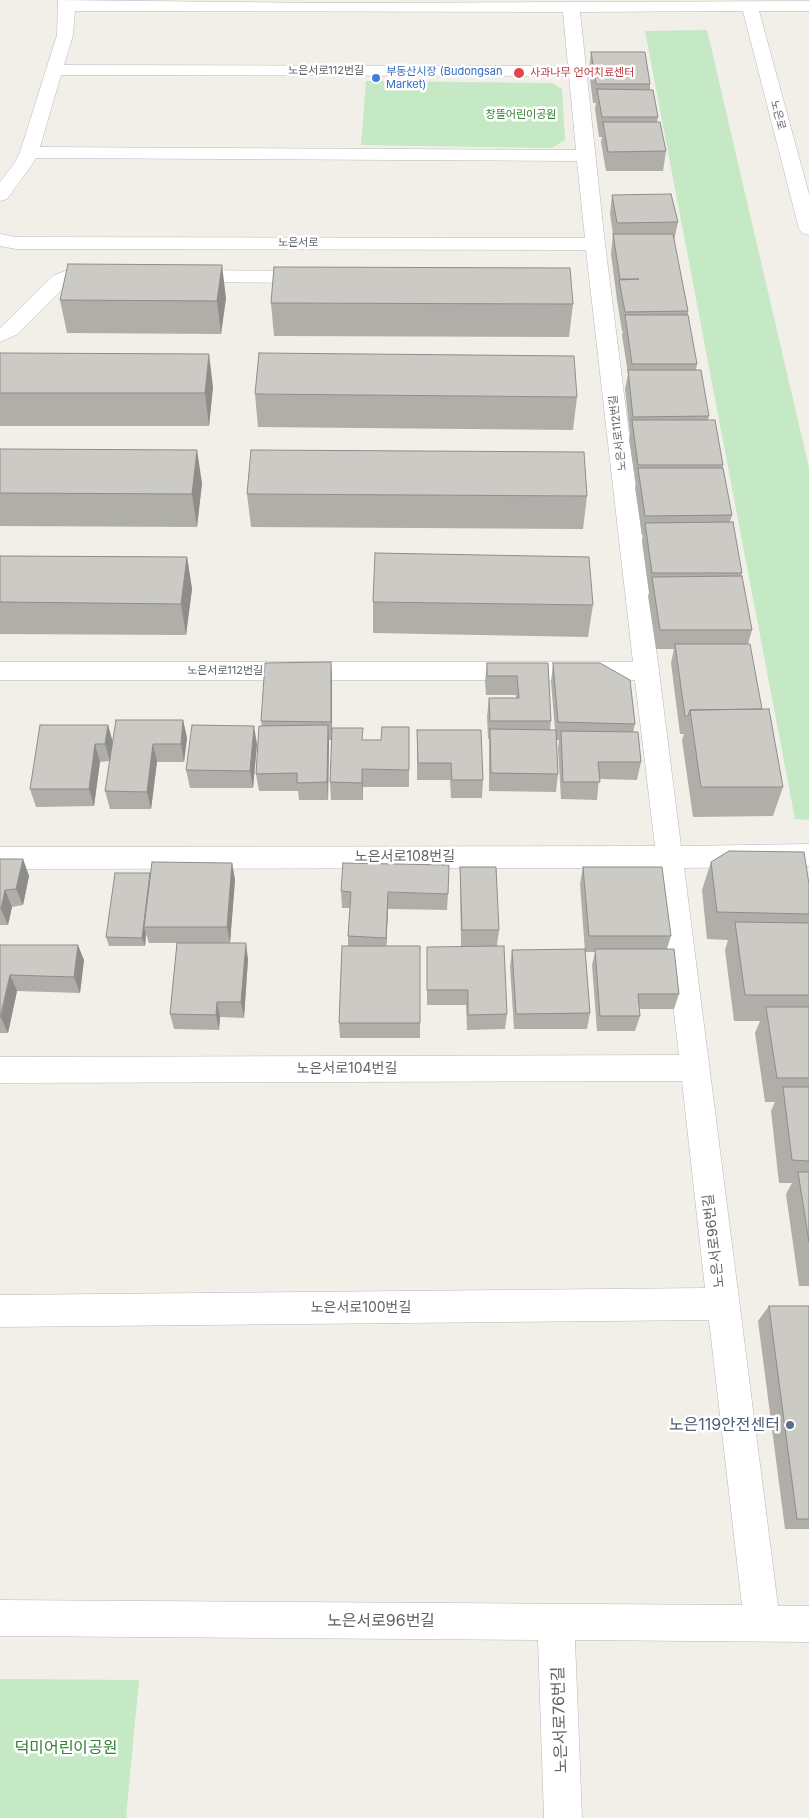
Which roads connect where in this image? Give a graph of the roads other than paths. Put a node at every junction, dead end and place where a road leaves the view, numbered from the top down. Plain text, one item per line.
1 (67, 3) edge
2 (749, 3) edge
3 (328, 4) edge
4 (809, 6) edge
5 (571, 7) junction
6 (56, 70) junction
7 (576, 71) junction
8 (29, 152) junction
9 (585, 156) junction
10 (0, 195) edge
11 (809, 229) edge
12 (0, 240) edge
13 (595, 244) junction
14 (117, 276) edge
15 (166, 276) edge
16 (324, 277) edge
17 (0, 336) edge
18 (0, 671) edge
19 (646, 671) junction
20 (809, 855) edge
21 (670, 857) junction
22 (0, 858) edge
23 (694, 1068) junction
24 (0, 1070) edge
25 (722, 1304) junction
26 (0, 1311) edge
27 (0, 1618) edge
28 (556, 1622) junction
29 (762, 1623) junction
30 (809, 1624) edge
31 (563, 1818) edge

1 - 3 street
1 - 6 street
2 - 4 street
2 - 5 street
2 - 11 street, 노은로
3 - 5 street
5 - 7 street
6 - 7 street, 노은서로112번길
6 - 8 street
7 - 9 street, 노은서로112번길
8 - 9 street
8 - 10 street
9 - 13 street, 노은서로112번길
12 - 13 street, 노은서로
13 - 19 street, 노은서로112번길
14 - 17 street
15 - 16 street
18 - 19 street, 노은서로112번길
19 - 21 street, 노은서로96번길
20 - 21 street, 노은서로108번길
21 - 22 street, 노은서로108번길
21 - 23 street, 노은서로96번길
23 - 24 street, 노은서로104번길
23 - 25 street, 노은서로96번길
25 - 26 street, 노은서로100번길
25 - 29 street, 노은서로96번길
27 - 28 street, 노은서로96번길
28 - 29 street, 노은서로96번길
28 - 31 street, 노은서로76번길
29 - 30 street, 노은서로96번길

